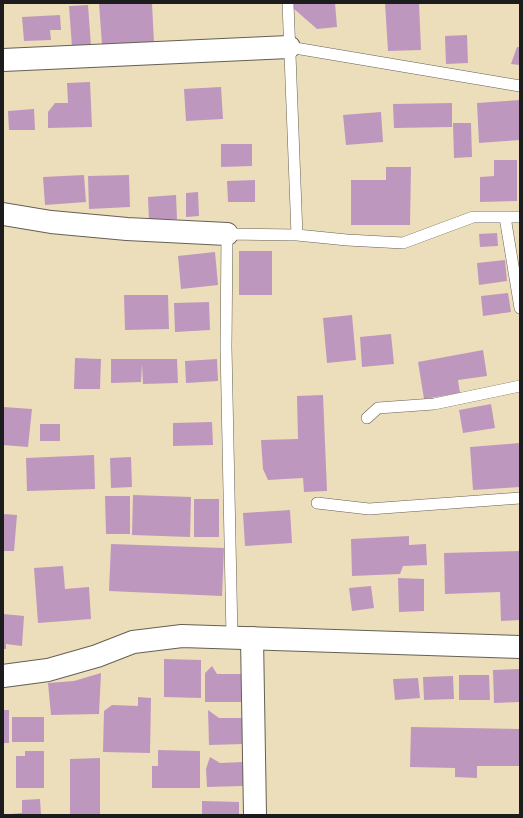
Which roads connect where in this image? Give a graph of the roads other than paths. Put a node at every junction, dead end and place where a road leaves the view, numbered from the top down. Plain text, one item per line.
1 (288, 3) edge
2 (290, 47) junction
3 (3, 60) edge
4 (520, 86) edge
5 (3, 214) edge
6 (504, 217) junction
7 (520, 217) edge
8 (227, 234) junction
9 (297, 235) junction
10 (520, 308) edge
11 (520, 386) edge
12 (367, 418) dead end
13 (520, 498) edge
14 (317, 503) dead end
15 (242, 637) junction
16 (520, 647) edge
17 (3, 676) edge
18 (255, 815) edge

1 - 2 lane
2 - 3 street
2 - 4 lane
2 - 9 lane
5 - 8 street
6 - 7 lane
6 - 9 lane
6 - 10 lane
8 - 9 lane
8 - 15 lane
11 - 12 lane
13 - 14 lane
15 - 16 street
15 - 17 street
15 - 18 street

